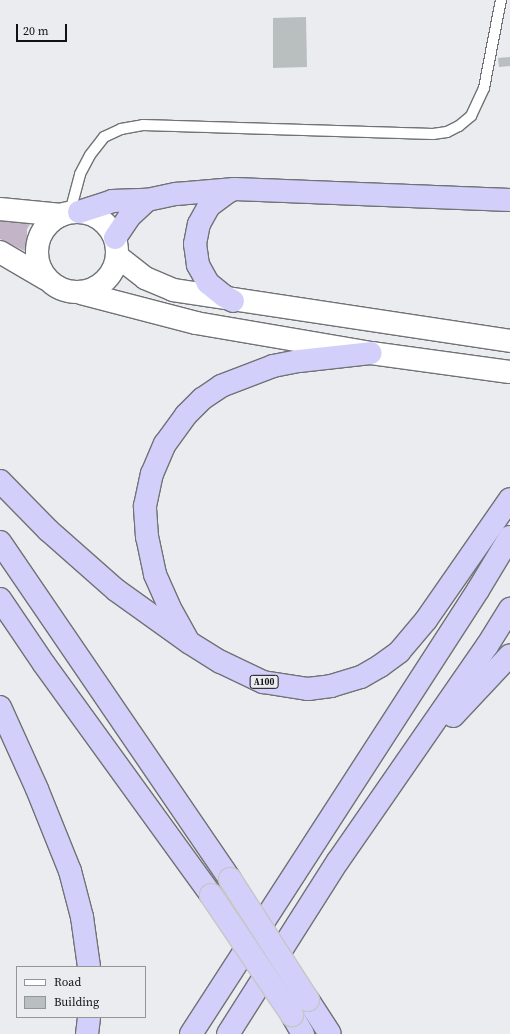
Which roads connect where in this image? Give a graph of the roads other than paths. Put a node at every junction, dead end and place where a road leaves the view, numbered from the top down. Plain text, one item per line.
1 (501, 0) edge
2 (235, 189) junction
3 (147, 200) junction
4 (509, 200) edge
5 (0, 209) edge
6 (70, 213) junction
7 (116, 247) junction
8 (0, 252) edge
9 (46, 279) junction
10 (81, 293) junction
11 (233, 300) junction
12 (510, 341) edge
13 (371, 353) junction
14 (510, 372) edge
15 (0, 481) edge
16 (510, 499) edge
17 (510, 537) edge
18 (0, 542) edge
19 (0, 599) edge
20 (510, 608) edge
21 (190, 643) junction
22 (510, 655) edge
23 (0, 707) edge
24 (338, 861) junction
25 (89, 966) edge
26 (89, 1018) edge
27 (87, 1034) edge
28 (191, 1034) edge
29 (228, 1034) edge
30 (238, 1034) edge
31 (303, 1034) edge
32 (330, 1034) edge

1 - 6 lane
2 - 3 highway
2 - 4 highway
2 - 11 highway
3 - 6 highway
3 - 7 highway
5 - 6 main road
6 - 7 main road
6 - 9 main road
7 - 10 main road
7 - 11 main road
8 - 9 main road
9 - 10 main road
10 - 13 main road
11 - 12 main road
13 - 14 main road
13 - 21 highway
15 - 21 highway, A100
16 - 21 highway, A100
17 - 28 highway
18 - 32 highway, bridge
19 - 31 highway, bridge
20 - 24 highway
22 - 24 highway
23 - 25 highway
24 - 29 highway
24 - 30 highway
26 - 27 highway

